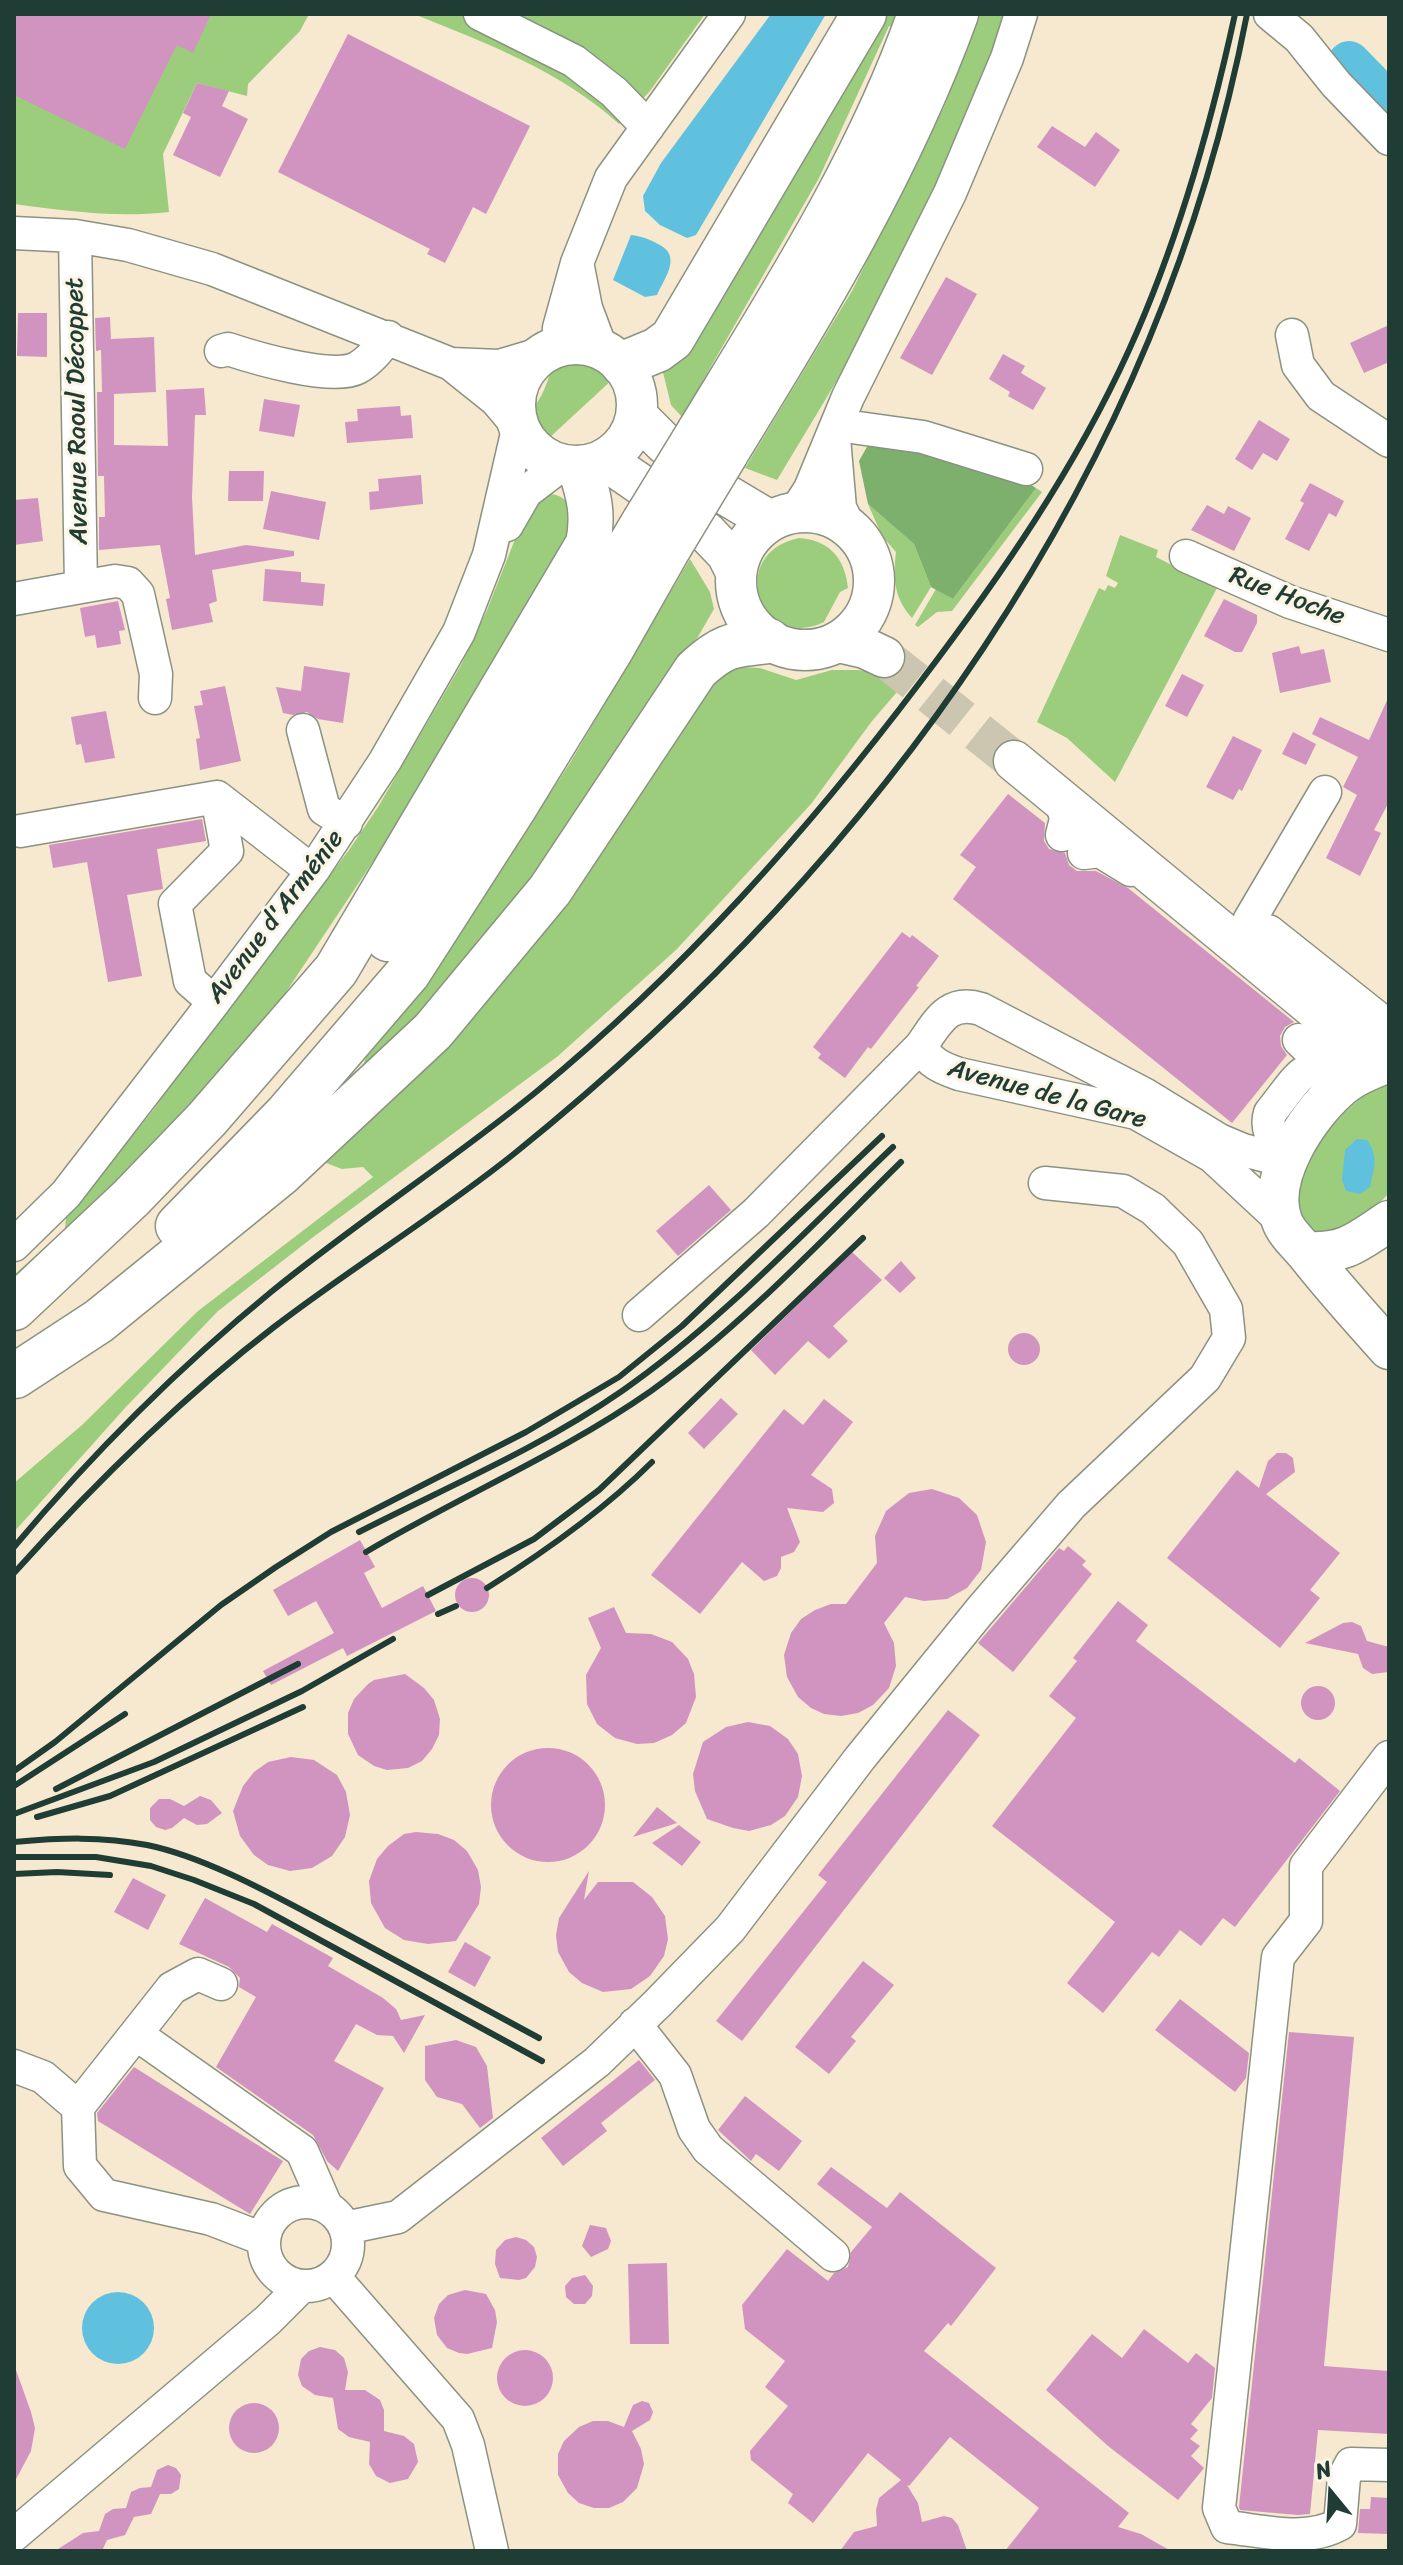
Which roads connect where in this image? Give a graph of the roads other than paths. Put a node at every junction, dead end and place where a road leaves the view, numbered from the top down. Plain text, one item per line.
1 (480, 14) edge
2 (729, 14) edge
3 (864, 14) edge
4 (920, 14) edge
5 (956, 14) edge
6 (1021, 14) edge
7 (1270, 14) edge
8 (648, 127) junction
9 (1389, 139) edge
10 (14, 233) edge
11 (75, 236) junction
12 (577, 263) junction
13 (1292, 335) dead end
14 (388, 337) junction
15 (550, 349) junction
16 (221, 351) dead end
17 (612, 356) junction
18 (451, 364) junction
19 (637, 416) junction
20 (518, 427) junction
21 (836, 430) junction
22 (1389, 441) edge
23 (697, 443) junction
24 (581, 464) junction
25 (1026, 469) dead end
26 (728, 496) dead end
27 (782, 517) junction
28 (665, 520) junction
29 (850, 528) junction
30 (489, 555) junction
31 (1186, 556) dead end
32 (736, 572) junction
33 (81, 587) junction
34 (14, 599) edge
35 (872, 599) junction
36 (1389, 635) edge
37 (769, 641) junction
38 (839, 642) junction
39 (155, 698) dead end
40 (303, 730) dead end
41 (1325, 792) dead end
42 (217, 797) junction
43 (346, 823) junction
44 (1069, 829) junction
45 (20, 831) dead end
46 (314, 869) junction
47 (1149, 872) junction
48 (1249, 921) junction
49 (214, 1002) junction
50 (1389, 1032) edge
51 (1299, 1040) dead end
52 (921, 1046) junction
53 (1358, 1067) edge
54 (1286, 1161) junction
55 (1045, 1183) dead end
56 (1282, 1221) junction
57 (1389, 1221) edge
58 (14, 1245) edge
59 (1350, 1246) junction
60 (1306, 1252) junction
61 (14, 1308) edge
62 (1389, 1313) edge
63 (639, 1315) dead end
64 (14, 1323) edge
65 (1389, 1349) edge
66 (15, 1377) edge
67 (1389, 1757) edge
68 (221, 1984) dead end
69 (635, 2024) junction
70 (136, 2034) junction
71 (14, 2066) edge
72 (78, 2107) junction
73 (336, 2217) junction
74 (263, 2239) junction
75 (833, 2255) dead end
76 (333, 2276) junction
77 (302, 2286) junction
78 (1389, 2465) edge
79 (14, 2535) edge
80 (492, 2551) edge

1 - 8 street
2 - 8 street
3 - 17 highway
4 - 23 highway
5 - 23 highway
6 - 21 street
7 - 9 street
8 - 12 street
10 - 11 street, Avenue Raoul Décoppet
11 - 14 street, Avenue Raoul Décoppet
11 - 33 street, Avenue Raoul Décoppet
12 - 15 street
12 - 17 street
13 - 22 street
14 - 16 street
14 - 18 street, Avenue Raoul Décoppet
15 - 17 main road
15 - 18 street, Avenue Raoul Décoppet
15 - 20 main road
17 - 19 main road
18 - 20 street, Avenue Raoul Décoppet
19 - 23 main road
19 - 24 main road
20 - 24 main road
20 - 30 street, Avenue d'Arménie
21 - 25 street
21 - 27 street
21 - 29 street
23 - 28 highway, bridge
24 - 28 main road
24 - 30 street, Avenue d'Arménie
24 - 61 highway
26 - 27 main road
27 - 29 main road
27 - 32 main road
28 - 32 main road
28 - 64 highway
28 - 66 highway
29 - 35 main road
30 - 43 street, Avenue d'Arménie
31 - 36 street, Rue Hoche
32 - 37 main road
33 - 34 street, Avenue Raoul Décoppet
33 - 39 street, Avenue Raoul Décoppet
35 - 38 main road
35 - 38 main road
37 - 38 main road
37 - 66 highway
40 - 43 street
41 - 48 street
42 - 45 street
42 - 46 street
42 - 49 street
43 - 46 street, Avenue d'Arménie
44 - 47 main road
44 - 47 street
44 - 48 main road
46 - 49 street, Avenue d'Arménie
47 - 53 main road
48 - 50 main road
49 - 58 street, Avenue d'Arménie
51 - 53 street
52 - 54 street, Avenue de la Gare
52 - 56 street, Avenue de la Gare
52 - 63 street
53 - 54 main road
54 - 56 main road
55 - 69 street
56 - 60 main road
57 - 59 main road
59 - 60 main road
59 - 62 main road
60 - 65 main road
67 - 78 street
68 - 70 street
69 - 73 street
69 - 75 street
70 - 72 street
70 - 73 street
71 - 72 street
72 - 74 street
73 - 74 street
73 - 76 street
74 - 77 street
76 - 77 street
76 - 80 street
77 - 79 street

